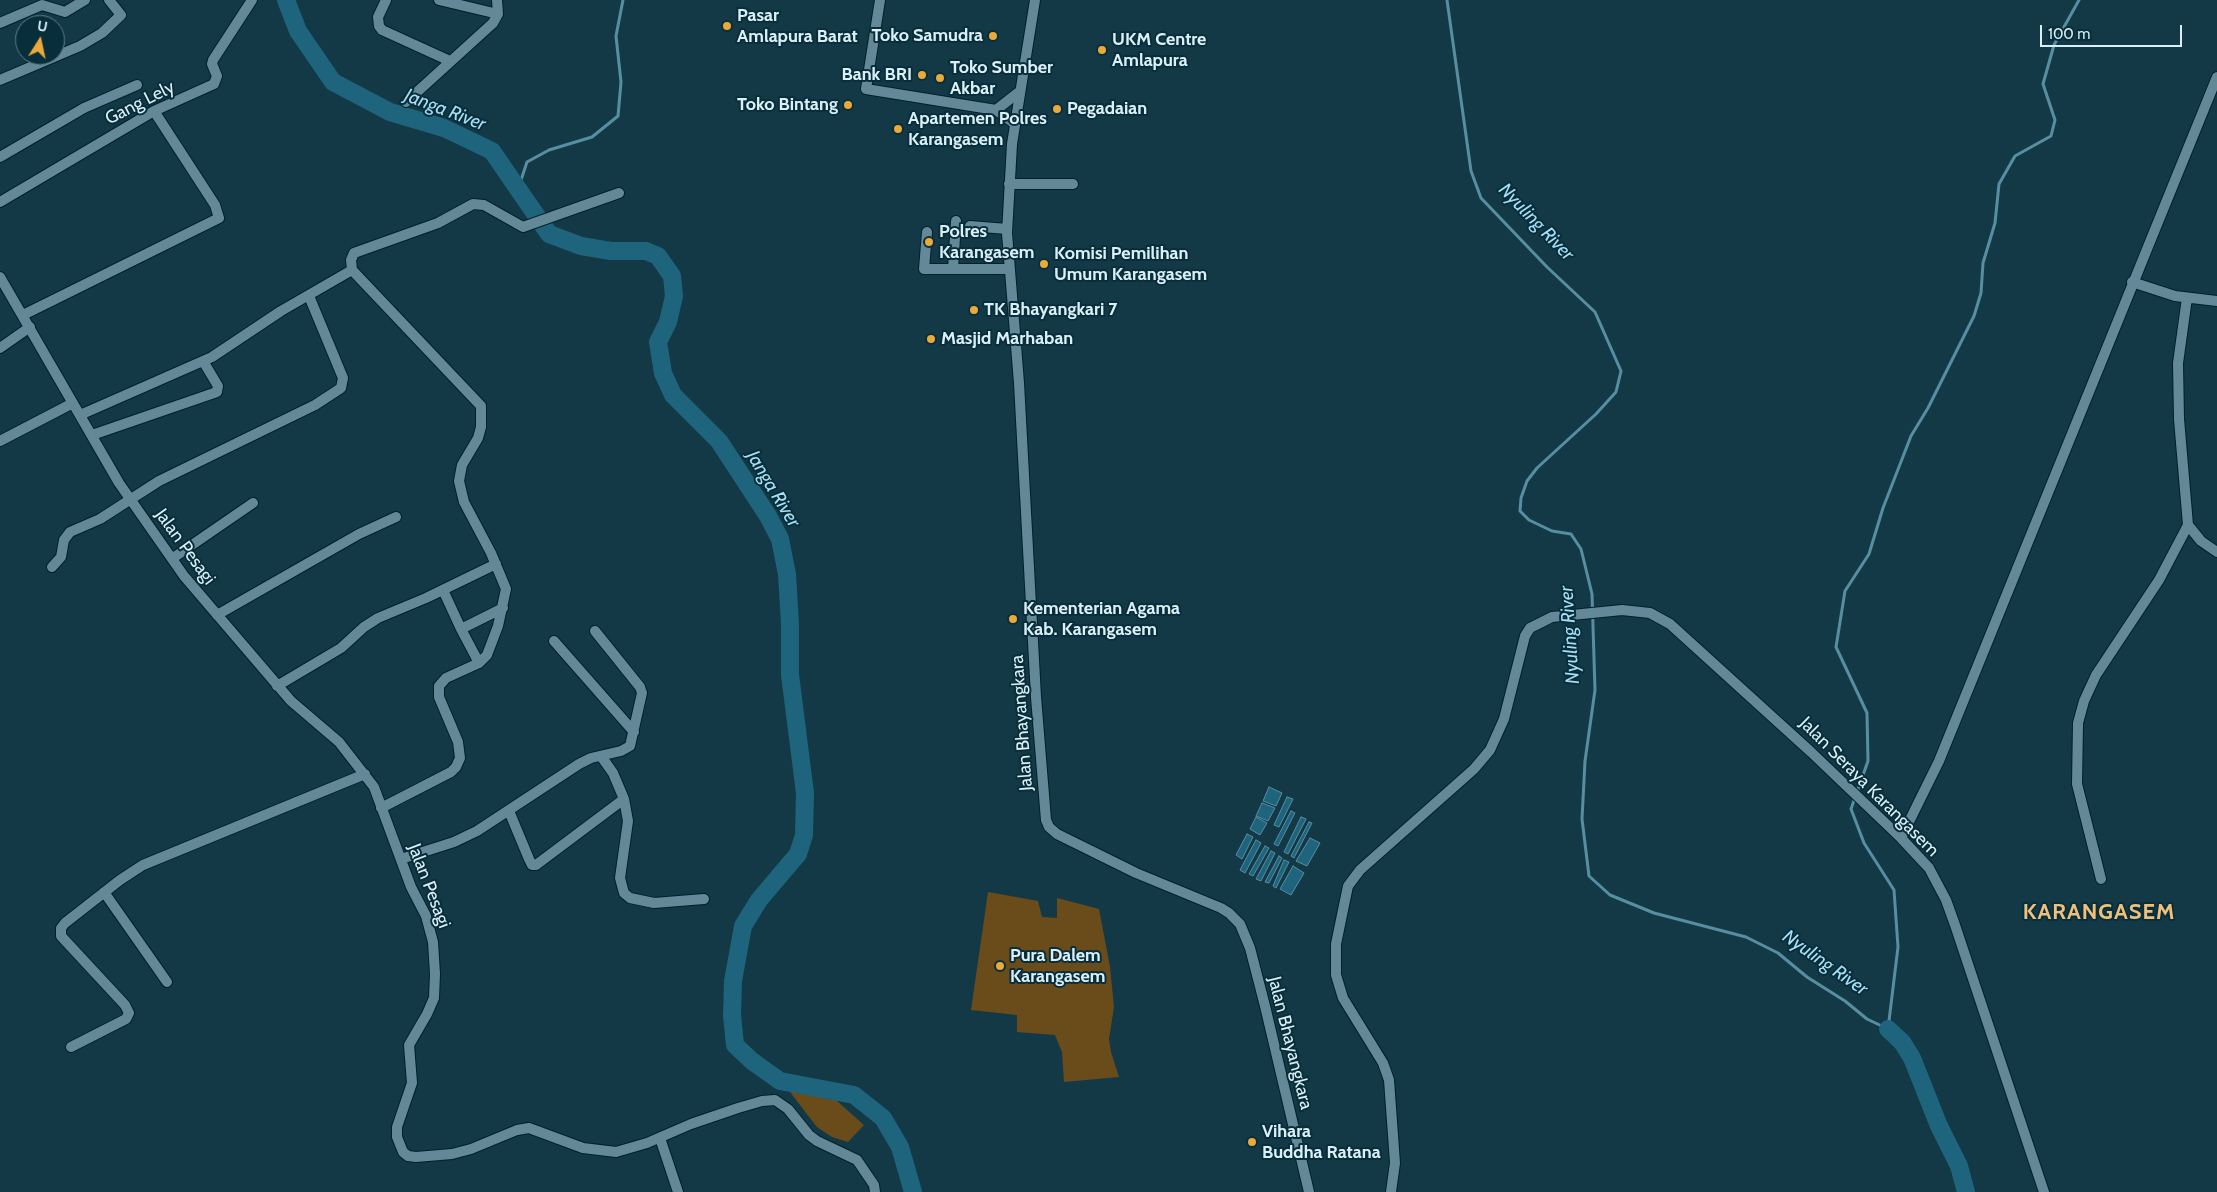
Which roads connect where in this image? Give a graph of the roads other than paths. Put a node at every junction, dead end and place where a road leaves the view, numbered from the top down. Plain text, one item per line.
1 (85, 0) edge
2 (109, 0) edge
3 (252, 0) edge
4 (386, 0) edge
5 (439, 0) edge
6 (498, 0) edge
7 (880, 0) edge
8 (1035, 0) edge
9 (498, 14) junction
10 (0, 23) edge
11 (450, 61) junction
12 (2217, 77) edge
13 (0, 80) edge
14 (137, 85) dead end
15 (1019, 91) junction
16 (406, 102) dead end
17 (996, 110) junction
18 (154, 111) junction
19 (1015, 124) junction
20 (0, 157) edge
21 (1009, 184) junction
22 (1073, 184) dead end
23 (619, 193) dead end
24 (0, 202) edge
25 (956, 221) dead end
26 (970, 226) dead end
27 (1007, 229) junction
28 (927, 232) dead end
29 (953, 269) junction
30 (1010, 269) junction
31 (352, 270) junction
32 (0, 277) edge
33 (2132, 282) junction
34 (309, 296) junction
35 (2187, 298) junction
36 (2217, 301) edge
37 (23, 315) junction
38 (30, 327) junction
39 (0, 348) edge
40 (203, 361) junction
41 (72, 402) junction
42 (80, 415) junction
43 (92, 436) junction
44 (0, 441) edge
45 (129, 498) junction
46 (253, 503) dead end
47 (396, 517) dead end
48 (2188, 525) junction
49 (2217, 552) edge
50 (173, 558) junction
51 (496, 564) junction
52 (52, 567) dead end
53 (443, 590) junction
54 (503, 608) junction
55 (216, 615) junction
56 (461, 629) junction
57 (595, 631) dead end
58 (554, 641) dead end
59 (480, 663) junction
60 (278, 686) junction
61 (634, 732) junction
62 (601, 756) junction
63 (365, 774) junction
64 (624, 798) junction
65 (382, 808) junction
66 (510, 811) junction
67 (1901, 838) junction
68 (402, 859) junction
69 (2100, 879) dead end
70 (104, 892) junction
71 (704, 899) dead end
72 (167, 982) dead end
73 (71, 1048) dead end
74 (660, 1138) junction
75 (678, 1192) edge
76 (875, 1192) edge
77 (1309, 1192) edge
78 (1391, 1192) edge
79 (2044, 1192) edge

1 - 10 street
2 - 13 street
3 - 18 street, Gang Lely
4 - 11 street
5 - 9 street
6 - 9 street
7 - 17 street
8 - 15 street, Jalan Bhayangkara
9 - 11 street
11 - 16 street
12 - 33 street
14 - 20 street
15 - 17 street
15 - 19 street, Jalan Bhayangkara
17 - 19 street
18 - 24 street, Gang Lely
18 - 37 street
19 - 21 street, Jalan Bhayangkara
21 - 22 street
21 - 27 street, Jalan Bhayangkara
23 - 31 street
25 - 29 street
26 - 27 street
27 - 30 street, Jalan Bhayangkara
28 - 29 street
29 - 30 street
30 - 77 street, Jalan Bhayangkara
31 - 34 street
31 - 51 street
32 - 37 street, Jalan Pesagi
33 - 35 street
33 - 67 street
34 - 40 street
34 - 45 street
35 - 36 street
35 - 48 street
37 - 38 street, Jalan Pesagi
38 - 39 street
38 - 41 street, Jalan Pesagi
40 - 42 street
40 - 43 street
41 - 42 street, Jalan Pesagi
41 - 44 street
42 - 43 street, Jalan Pesagi
43 - 45 street, Jalan Pesagi
45 - 50 street, Jalan Pesagi
45 - 52 street
46 - 50 street
47 - 55 street
48 - 49 street
48 - 69 street
50 - 55 street, Jalan Pesagi
51 - 53 street
51 - 54 street
53 - 56 street
53 - 60 street
54 - 56 street
54 - 59 street
55 - 60 street, Jalan Pesagi
56 - 59 street
57 - 61 street
58 - 61 street
59 - 65 street
60 - 63 street, Jalan Pesagi
61 - 62 street
62 - 64 street
62 - 66 street
63 - 65 street, Jalan Pesagi
63 - 70 street
64 - 66 street
64 - 71 street
65 - 68 street, Jalan Pesagi
66 - 68 street
67 - 78 street, Jalan Seraya Karangasem
67 - 79 street, Jalan Seraya Karangasem
68 - 74 street, Jalan Pesagi
70 - 72 street
70 - 73 street
74 - 75 street
74 - 76 street, Jalan Pesagi

